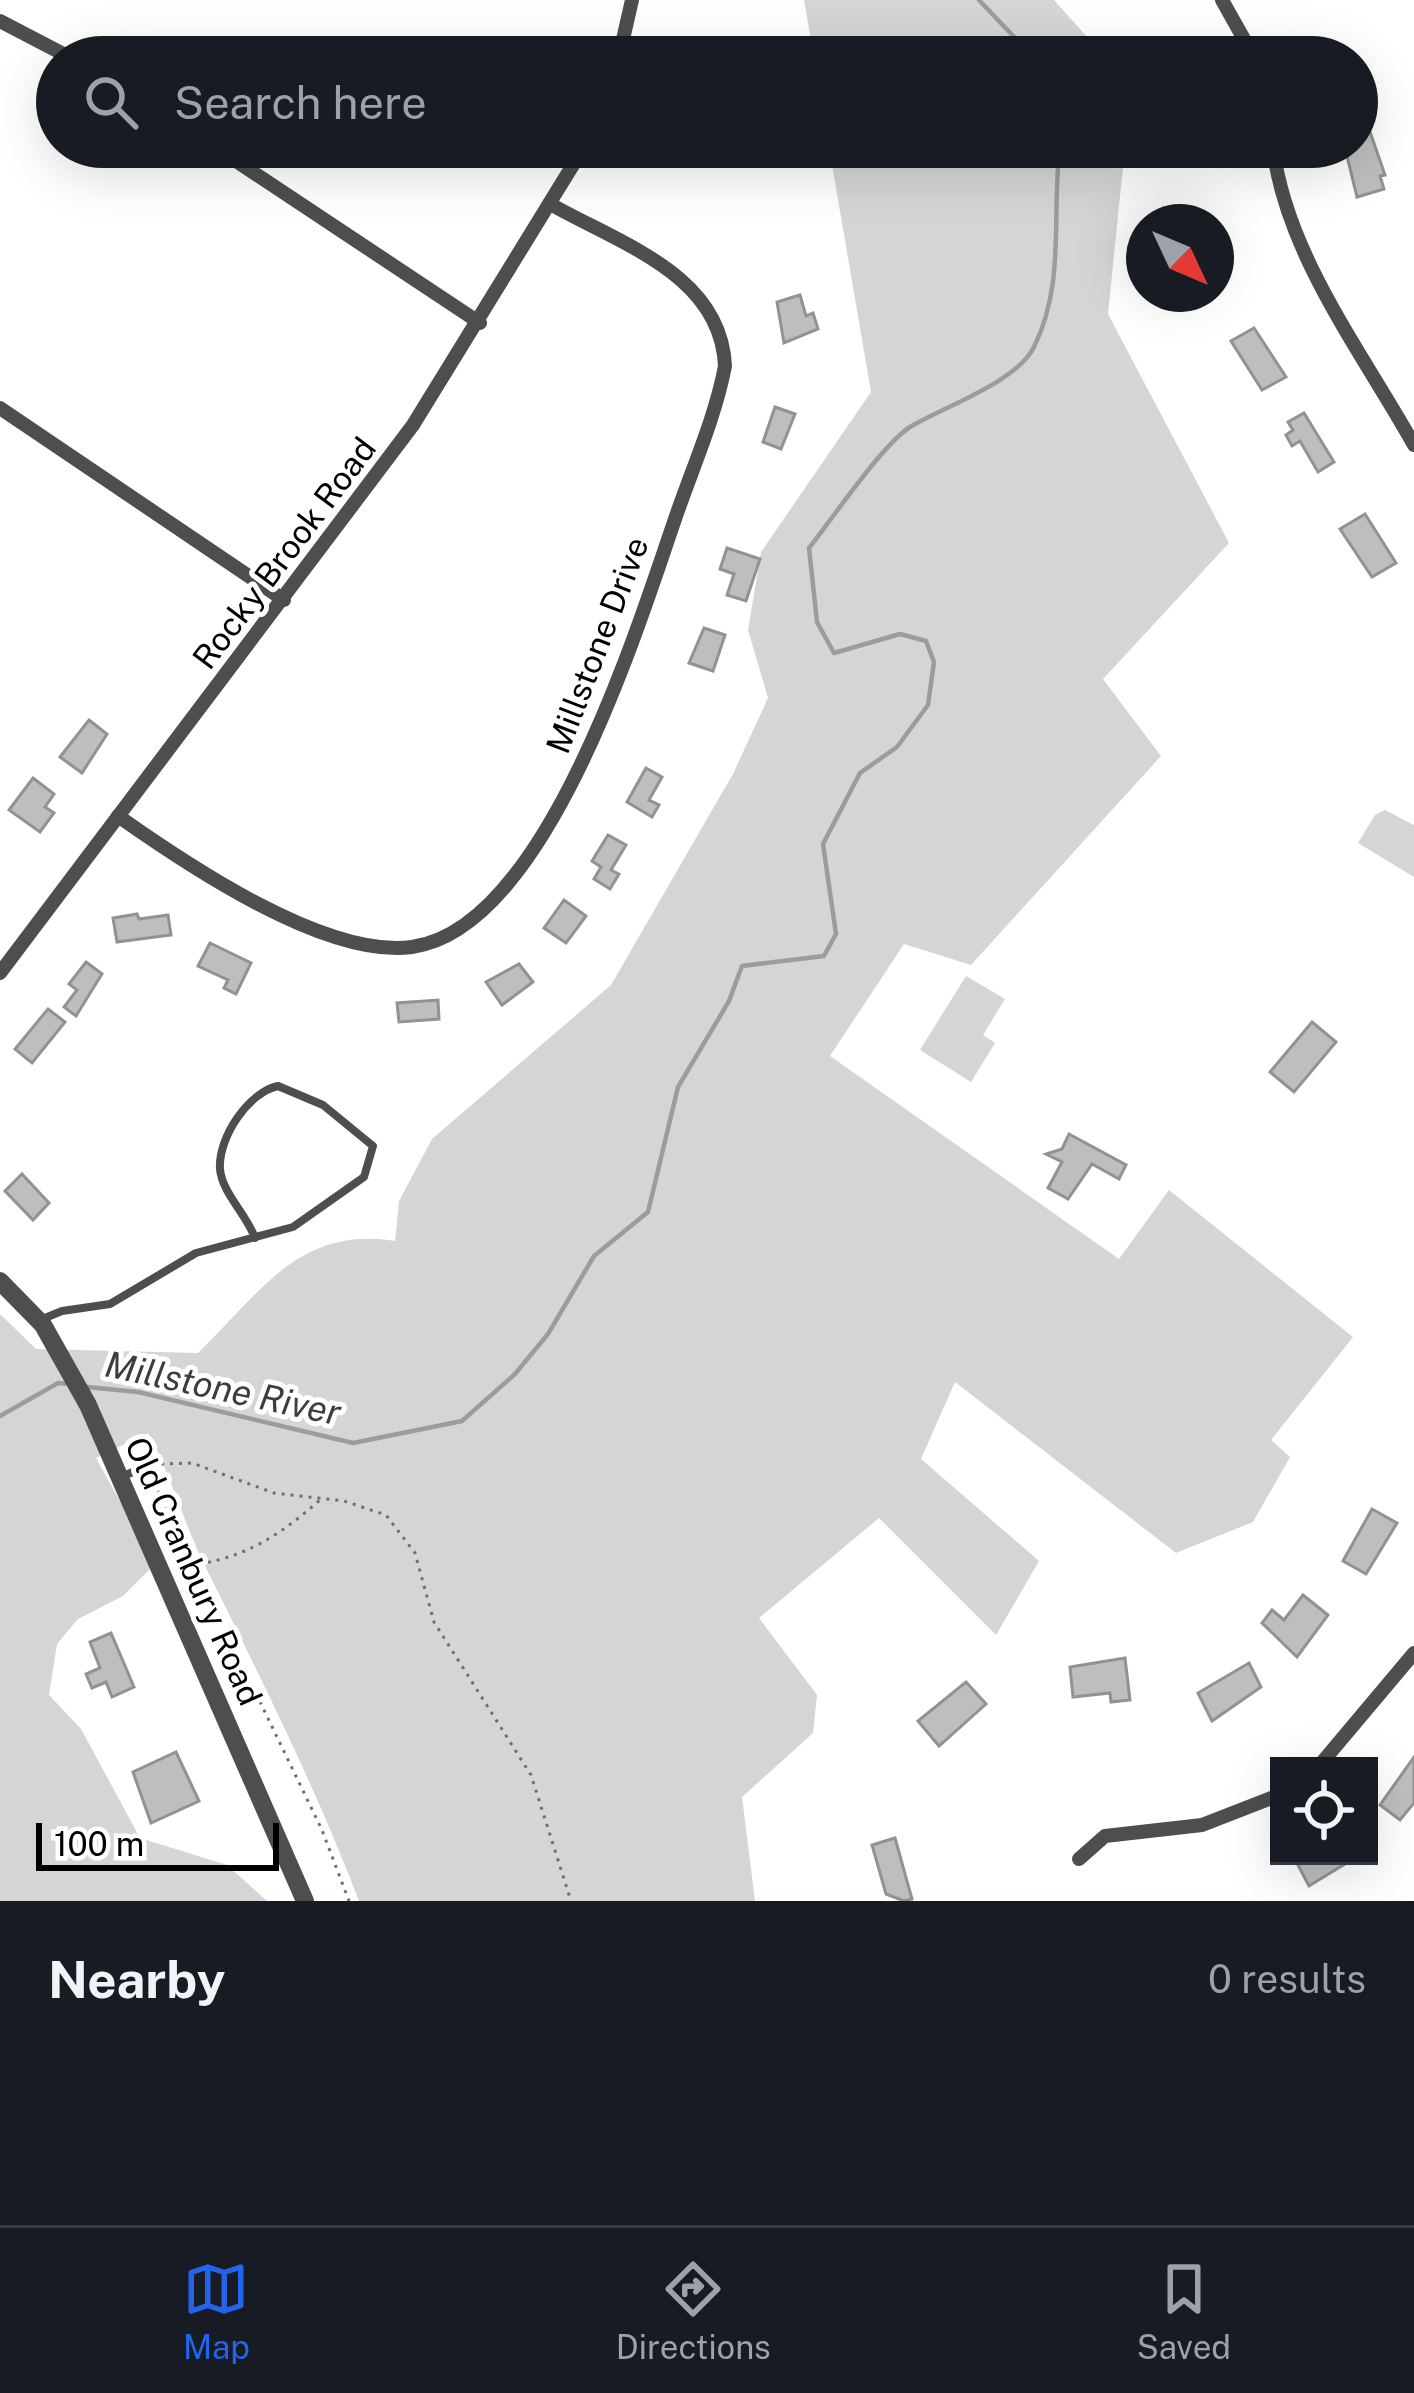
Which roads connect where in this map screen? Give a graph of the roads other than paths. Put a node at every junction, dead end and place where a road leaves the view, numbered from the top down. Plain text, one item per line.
1 (632, 0) edge
2 (1222, 0) edge
3 (0, 21) edge
4 (624, 36) edge
5 (1242, 36) edge
6 (36, 40) edge
7 (246, 168) edge
8 (572, 168) edge
9 (1276, 168) edge
10 (552, 205) junction
11 (480, 323) junction
12 (0, 408) edge
13 (1414, 445) edge
14 (284, 600) junction
15 (118, 816) junction
16 (0, 973) edge
17 (255, 1238) junction
18 (0, 1281) edge
19 (39, 1321) junction
20 (147, 1466) road end
21 (120, 1478) junction
22 (1414, 1653) edge
23 (1327, 1757) edge
24 (1270, 1799) edge
25 (1079, 1858) dead end
26 (305, 1901) edge

1 - 4 street
2 - 5 street
3 - 6 street
7 - 11 street
8 - 10 street, Rocky Brook Road
9 - 13 street
10 - 11 street, Rocky Brook Road
10 - 15 street, Millstone Drive
11 - 14 street, Rocky Brook Road
12 - 14 street
14 - 15 street, Rocky Brook Road
15 - 16 street, Rocky Brook Road
17 - 17 lane
17 - 19 lane
18 - 19 street, Old Cranbury Road
19 - 21 street, Old Cranbury Road
20 - 21 lane
21 - 26 street, Old Cranbury Road
22 - 23 street
24 - 25 street

